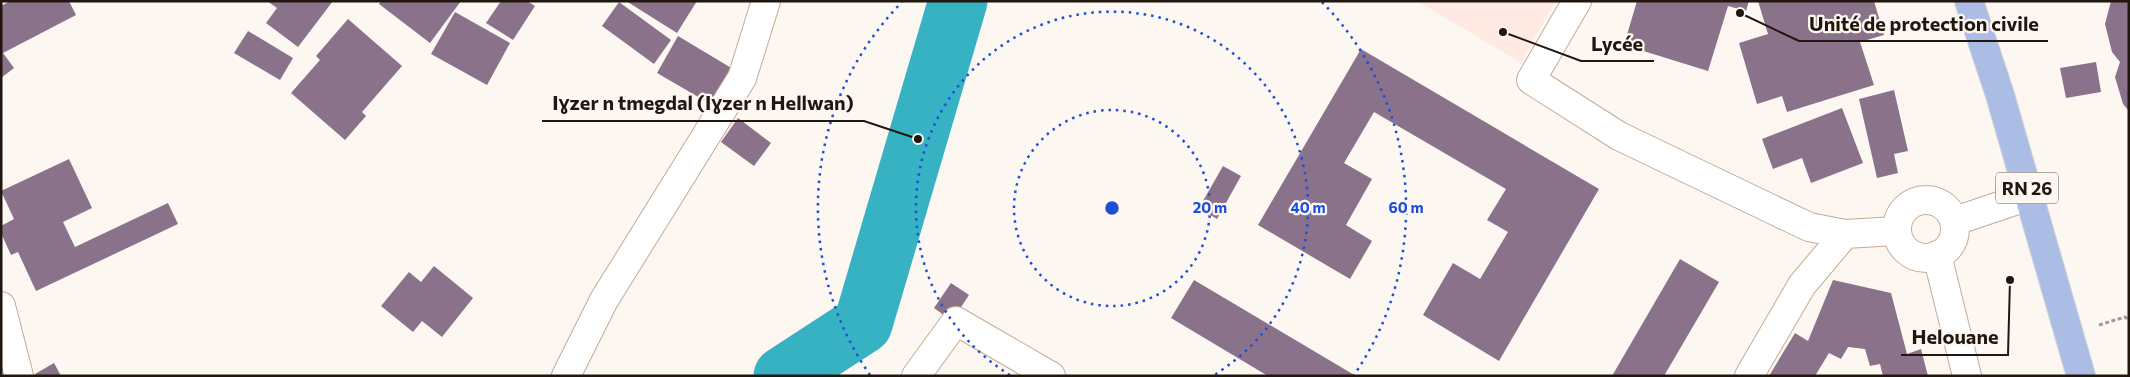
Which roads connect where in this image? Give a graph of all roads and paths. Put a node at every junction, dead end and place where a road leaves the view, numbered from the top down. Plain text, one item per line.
1 (766, 1) edge
2 (1577, 1) edge
3 (1969, 1) edge
4 (2029, 196) junction
5 (1955, 221) junction
6 (1897, 231) junction
7 (1845, 234) junction
8 (1937, 255) junction
9 (1, 306) edge
10 (19, 376) edge
11 (566, 376) edge
12 (916, 376) edge
13 (1051, 376) edge
14 (1749, 376) edge
15 (1967, 376) edge
16 (2081, 376) edge

1 - 11 street
2 - 7 street
3 - 4 main road, RN 26
4 - 5 street
4 - 16 main road, RN 26
5 - 6 street
5 - 8 street
6 - 7 street
6 - 8 street
7 - 14 street
8 - 15 street
9 - 10 street
12 - 13 street

